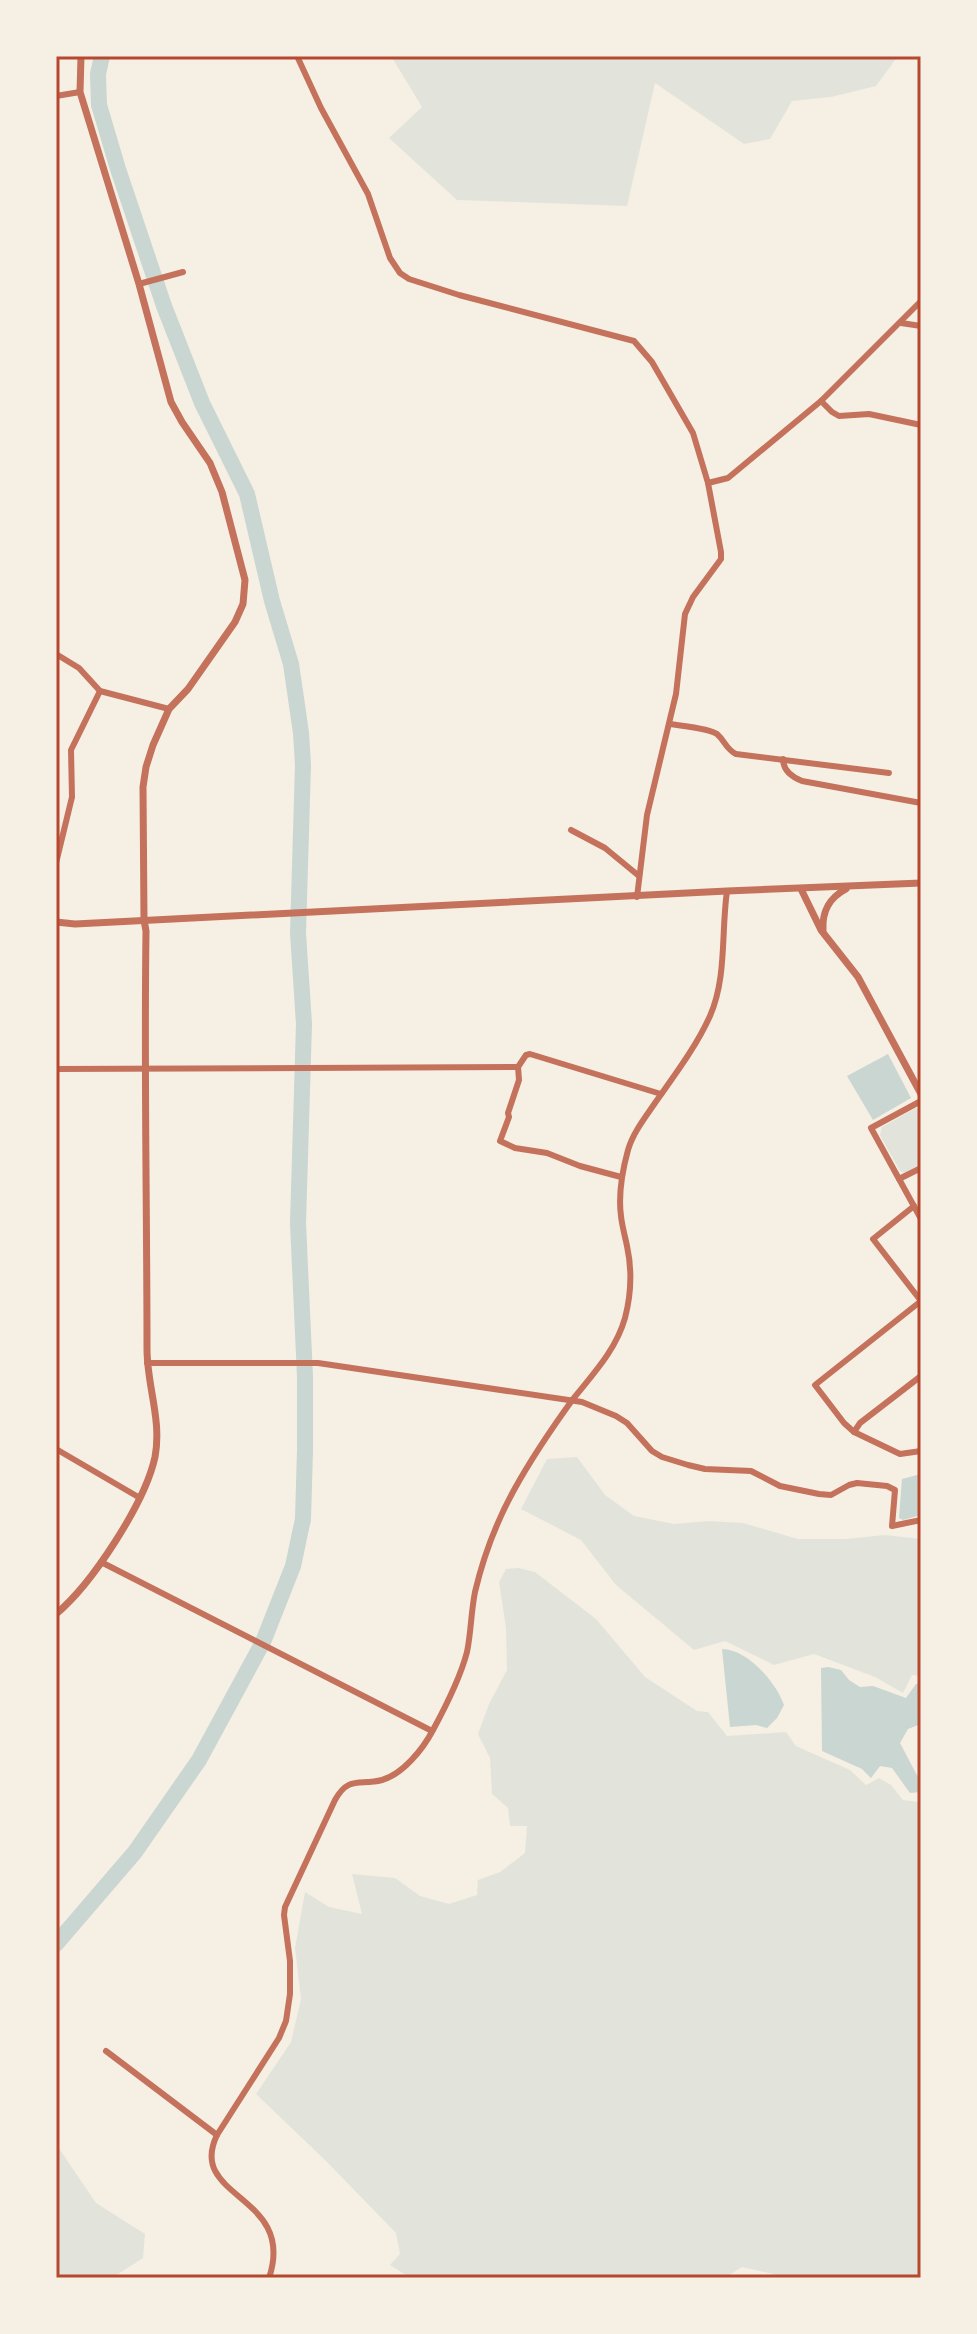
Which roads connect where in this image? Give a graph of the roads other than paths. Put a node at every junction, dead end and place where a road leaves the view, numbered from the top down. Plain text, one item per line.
1 (81, 56) edge
2 (297, 56) edge
3 (80, 92) junction
4 (56, 96) edge
5 (183, 272) dead end
6 (143, 284) junction
7 (921, 301) edge
8 (900, 323) junction
9 (921, 326) edge
10 (821, 401) junction
11 (921, 425) edge
12 (708, 483) junction
13 (56, 654) edge
14 (100, 691) junction
15 (169, 709) junction
16 (670, 724) junction
17 (783, 759) junction
18 (889, 773) dead end
19 (921, 803) edge
20 (571, 830) dead end
21 (56, 863) edge
22 (639, 876) junction
23 (921, 883) edge
24 (852, 887) junction
25 (801, 889) junction
26 (727, 891) junction
27 (637, 897) junction
28 (144, 920) junction
29 (56, 922) edge
30 (825, 936) junction
31 (518, 1067) junction
32 (144, 1068) junction
33 (56, 1069) edge
34 (661, 1094) junction
35 (921, 1094) edge
36 (921, 1101) edge
37 (921, 1168) edge
38 (621, 1177) junction
39 (899, 1179) junction
40 (914, 1206) junction
41 (921, 1219) edge
42 (921, 1301) edge
43 (147, 1363) junction
44 (921, 1376) edge
45 (572, 1401) junction
46 (854, 1432) junction
47 (56, 1449) edge
48 (921, 1451) edge
49 (140, 1498) junction
50 (921, 1520) edge
51 (101, 1562) junction
52 (56, 1614) edge
53 (432, 1731) junction
54 (106, 2051) dead end
55 (217, 2135) junction
56 (269, 2278) edge

1 - 3 street
2 - 12 street
3 - 4 street
3 - 6 street
5 - 6 street
6 - 15 street
7 - 8 street
8 - 9 street
8 - 10 street
10 - 11 street
10 - 12 street
12 - 16 street
13 - 14 street
14 - 15 street
14 - 21 street
15 - 28 street
16 - 17 street
16 - 22 street
17 - 18 street
17 - 19 street
20 - 22 street
22 - 27 street
23 - 24 street
24 - 25 street
24 - 30 street
25 - 26 street
25 - 30 street
26 - 27 street
26 - 34 street
27 - 28 street
28 - 29 street
28 - 32 street
30 - 35 street
31 - 32 street
31 - 34 street
31 - 38 street
32 - 33 street
32 - 43 street
34 - 38 street
36 - 39 street
37 - 39 street
38 - 45 street
39 - 40 street
40 - 41 street
40 - 42 street
42 - 46 street
43 - 45 street
43 - 49 street
44 - 46 street
45 - 50 street
45 - 53 street
46 - 48 street
47 - 49 street
49 - 51 street
51 - 52 street
51 - 53 street
53 - 55 street
54 - 55 street
55 - 56 street

